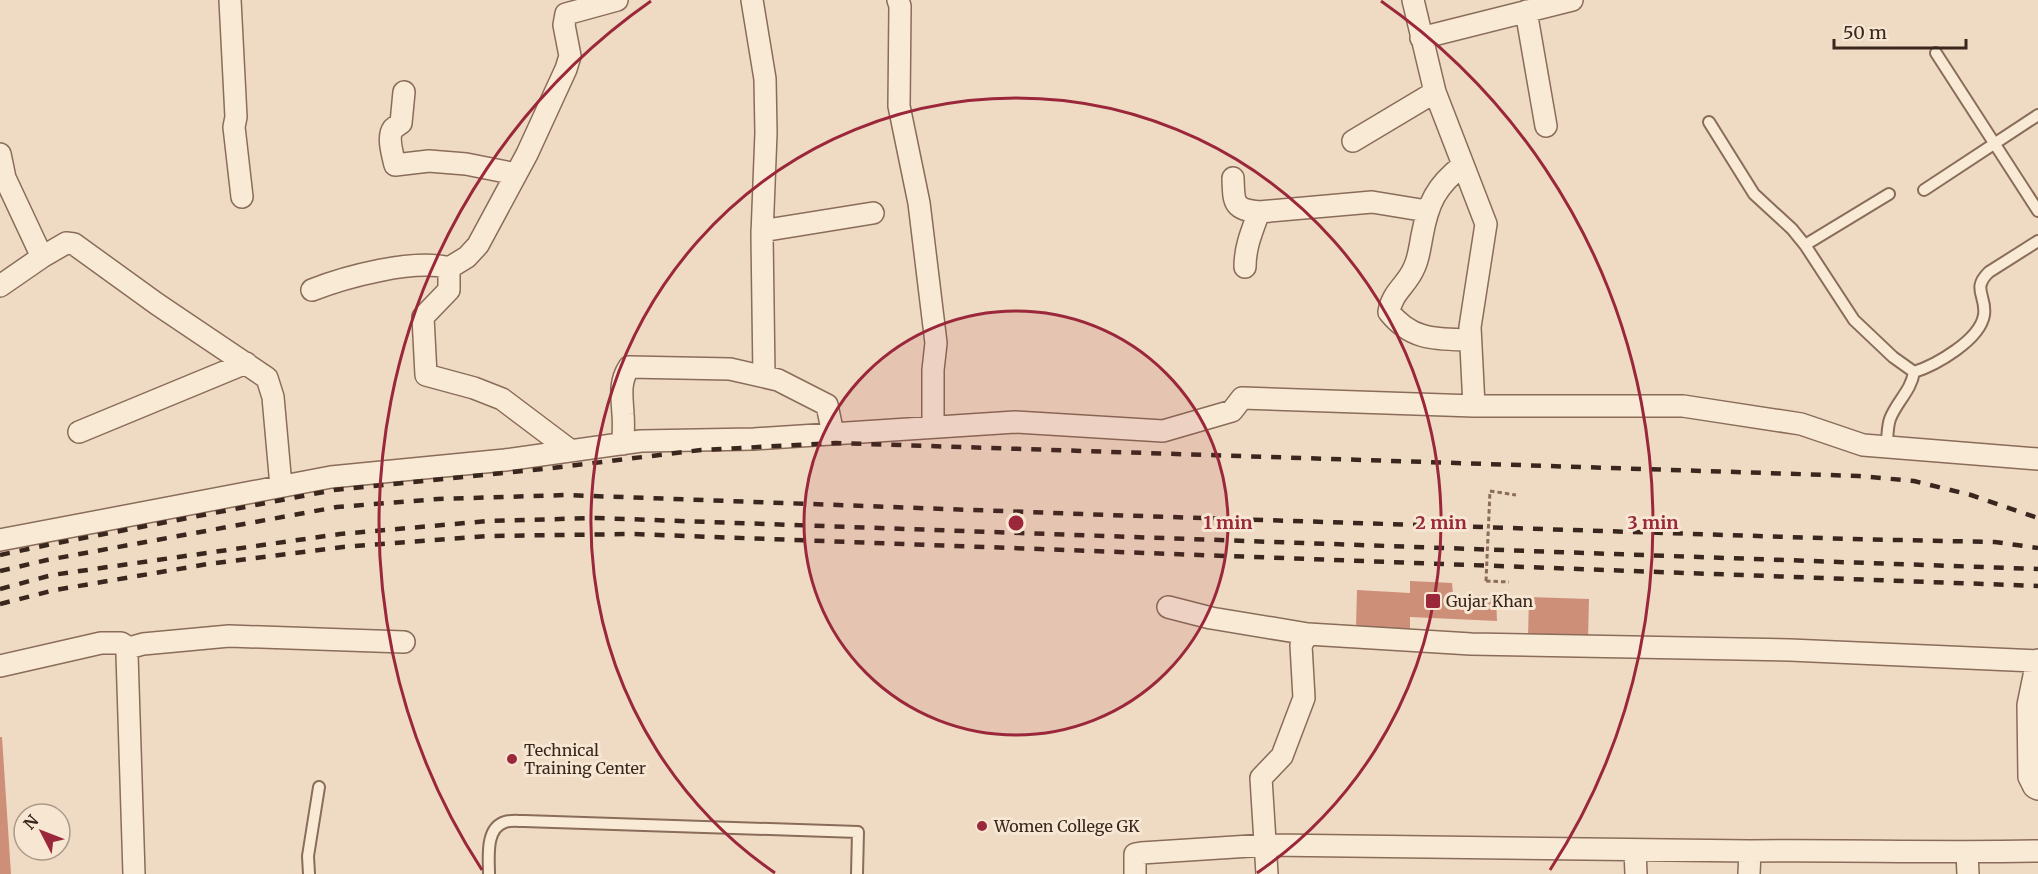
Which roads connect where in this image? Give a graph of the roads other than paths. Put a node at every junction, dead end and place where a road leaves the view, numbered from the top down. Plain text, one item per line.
1 (230, 0) edge
2 (617, 0) edge
3 (752, 0) edge
4 (898, 0) edge
5 (1413, 0) edge
6 (1572, 0) edge
7 (1526, 11) junction
8 (1421, 38) junction
9 (1936, 53) dead end
10 (404, 92) dead end
11 (1435, 92) junction
12 (2038, 115) edge
13 (1708, 122) dead end
14 (1546, 126) dead end
15 (1353, 141) dead end
16 (1993, 144) junction
17 (0, 154) edge
18 (1463, 165) junction
19 (516, 174) junction
20 (1233, 178) dead end
21 (1924, 190) dead end
22 (1890, 194) dead end
23 (242, 197) dead end
24 (1427, 211) junction
25 (2038, 211) edge
26 (1259, 212) junction
27 (873, 213) dead end
28 (762, 231) junction
29 (2038, 241) edge
30 (1805, 245) junction
31 (42, 257) junction
32 (1245, 267) dead end
33 (449, 268) junction
34 (0, 286) edge
35 (312, 290) dead end
36 (1470, 340) junction
37 (246, 363) junction
38 (1914, 372) junction
39 (764, 376) junction
40 (1474, 406) junction
41 (933, 427) junction
42 (79, 432) dead end
43 (833, 434) junction
44 (623, 444) junction
45 (1887, 447) junction
46 (571, 451) junction
47 (2038, 459) edge
48 (281, 486) junction
49 (0, 540) edge
50 (1168, 607) dead end
51 (1308, 634) junction
52 (404, 642) dead end
53 (129, 648) junction
54 (2038, 660) edge
55 (0, 666) edge
56 (319, 787) dead end
57 (2038, 789) edge
58 (1266, 845) junction
59 (1635, 850) junction
60 (1750, 851) junction
61 (2038, 851) edge
62 (1966, 853) junction
63 (134, 874) edge
64 (309, 874) edge
65 (489, 874) edge
66 (857, 874) edge
67 (1135, 874) edge
68 (1268, 874) edge
69 (1636, 874) edge
70 (1749, 874) edge
71 (1968, 874) edge

1 - 23 street
2 - 19 street
3 - 28 street
4 - 41 street
5 - 8 street
6 - 7 street
7 - 8 street
7 - 14 street
8 - 11 street
9 - 16 lane
10 - 19 street
11 - 15 street
11 - 18 street
12 - 16 lane
13 - 30 lane
16 - 21 lane
16 - 25 lane
17 - 31 street
18 - 24 street
18 - 36 street
19 - 33 street
20 - 26 street
22 - 30 lane
24 - 26 street
24 - 36 street
26 - 32 street
27 - 28 street
28 - 39 street
29 - 38 lane
30 - 38 lane
31 - 34 street
31 - 37 street
33 - 35 street
33 - 46 street
36 - 40 street
37 - 42 street
37 - 48 street
38 - 45 lane
39 - 43 street
39 - 44 street
40 - 41 street
40 - 45 street
41 - 43 street
43 - 44 street
44 - 46 street
45 - 47 street
46 - 48 street
48 - 49 street
50 - 51 street
51 - 54 street
51 - 58 street
52 - 53 street
53 - 55 street
53 - 63 street
54 - 57 street
56 - 64 lane
58 - 59 street
58 - 67 street
58 - 68 street
59 - 60 street
59 - 69 street
60 - 62 street
60 - 70 street
61 - 62 street
62 - 71 street
65 - 66 lane

